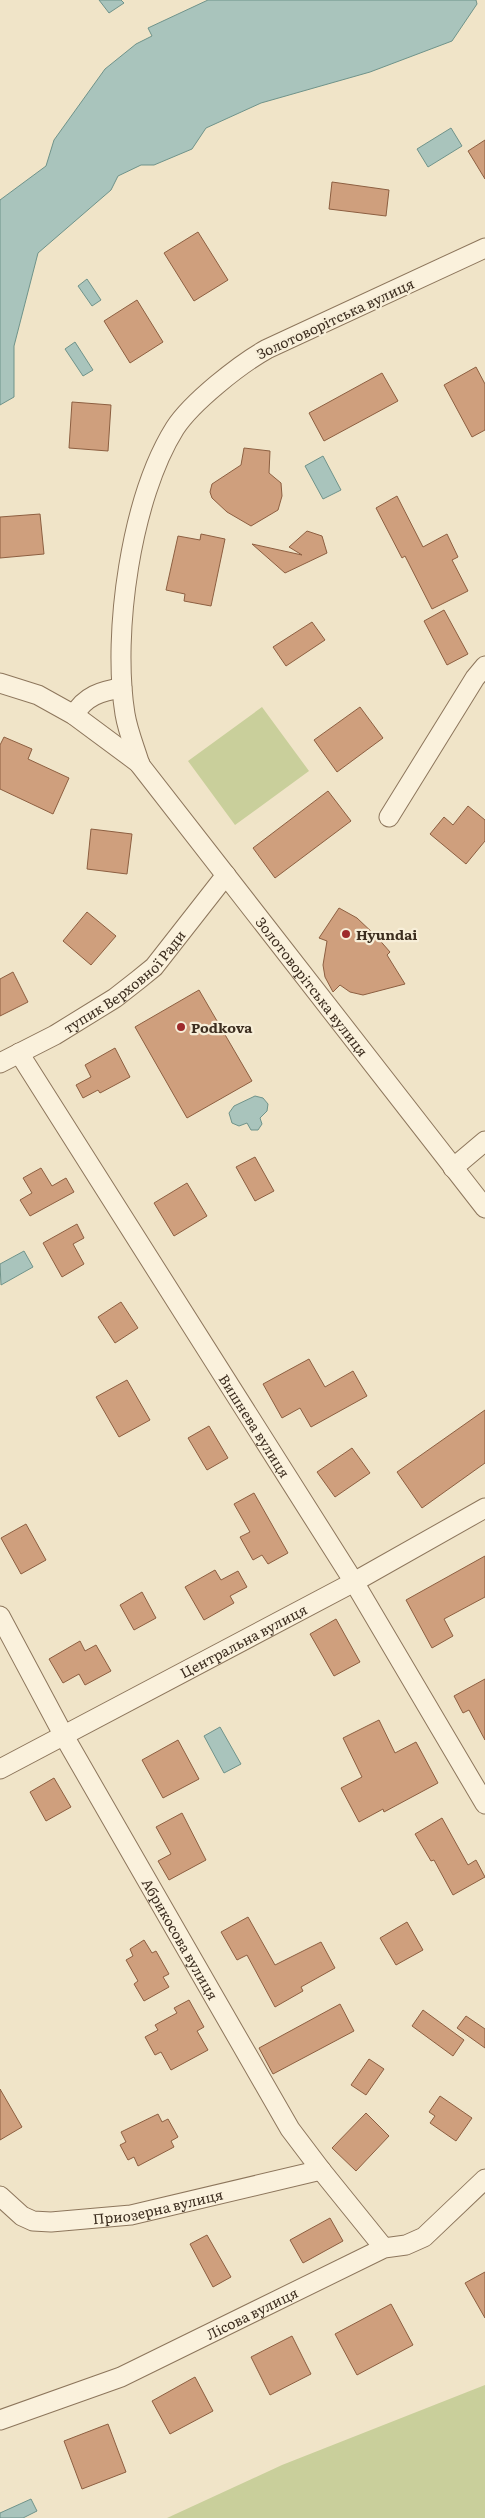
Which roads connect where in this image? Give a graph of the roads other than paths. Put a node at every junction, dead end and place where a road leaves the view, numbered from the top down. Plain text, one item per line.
1 (485, 248) edge
2 (485, 666) edge
3 (0, 683) edge
4 (122, 688) junction
5 (74, 715) junction
6 (140, 765) junction
7 (389, 817) dead end
8 (226, 875) junction
9 (19, 1053) junction
10 (0, 1062) edge
11 (485, 1141) edge
12 (453, 1168) junction
13 (485, 1208) edge
14 (485, 1508) edge
15 (354, 1582) junction
16 (0, 1616) edge
17 (64, 1736) junction
18 (0, 1769) edge
19 (485, 1804) edge
20 (321, 2170) junction
21 (485, 2179) edge
22 (0, 2196) edge
23 (384, 2248) junction
24 (0, 2420) edge

1 - 4 street, Золотоворітська вулиця
2 - 7 street
3 - 5 street, Золотоворітська вулиця
4 - 5 street
4 - 6 street, Золотоворітська вулиця
5 - 6 street, Золотоворітська вулиця
6 - 8 street, Золотоворітська вулиця
8 - 9 street, тупик Верховної Ради
8 - 12 street, Золотоворітська вулиця
9 - 10 street, тупик Верховної Ради
9 - 15 street, Вишнева вулиця
11 - 12 street
12 - 13 street, Золотоворітська вулиця
14 - 15 street, Центральна вулиця
15 - 17 street, Центральна вулиця
15 - 19 street, Вишнева вулиця
16 - 17 street, Абрикосова вулиця
17 - 18 street, Центральна вулиця
17 - 20 street, Абрикосова вулиця
20 - 22 street, Приозерна вулиця
20 - 23 street, Абрикосова вулиця
21 - 23 street, Лісова вулиця
23 - 24 street, Лісова вулиця

